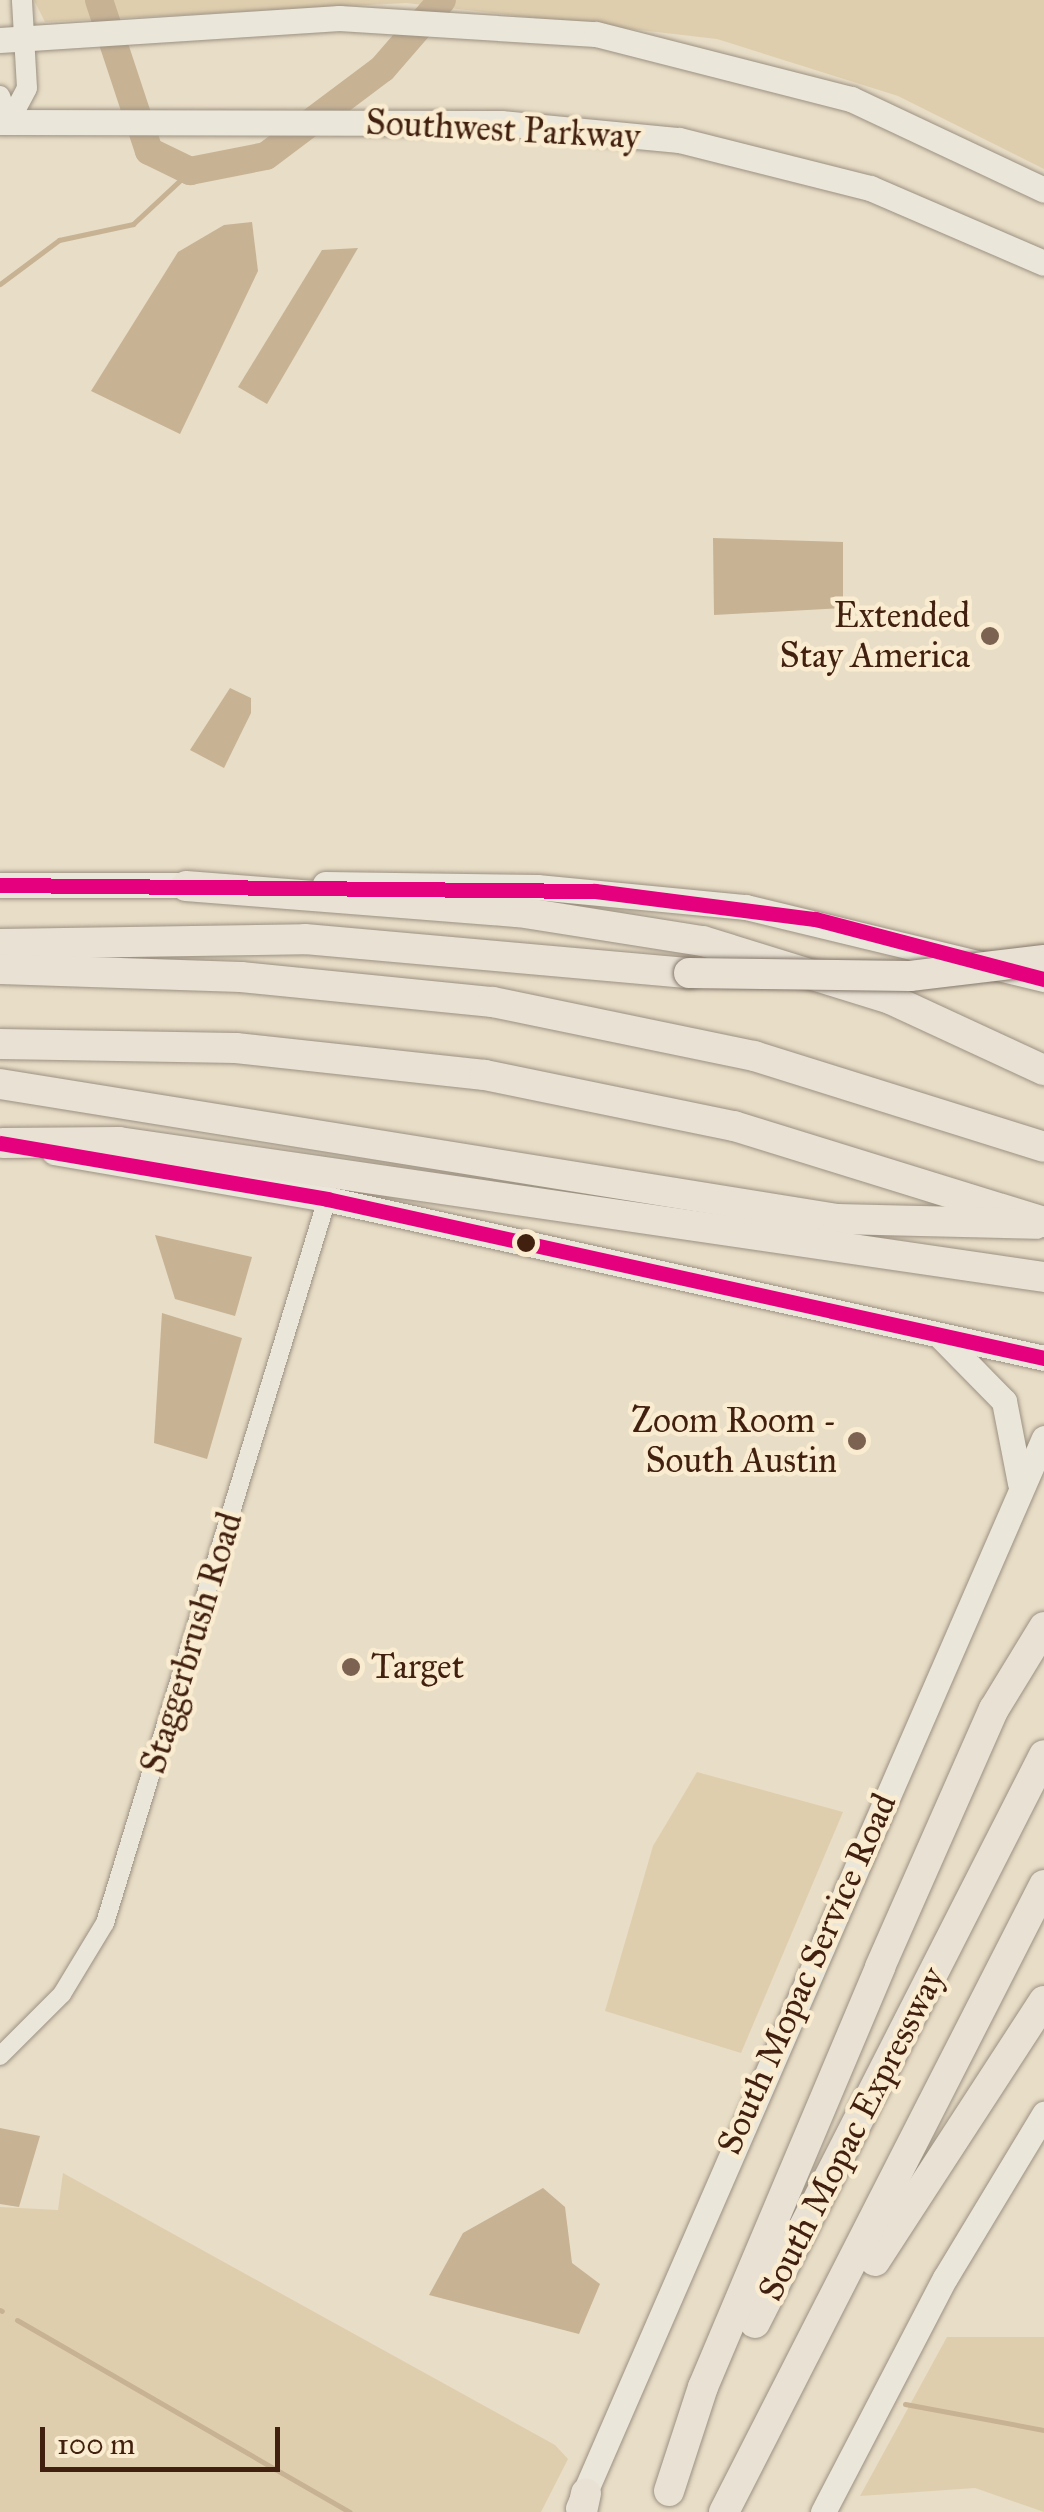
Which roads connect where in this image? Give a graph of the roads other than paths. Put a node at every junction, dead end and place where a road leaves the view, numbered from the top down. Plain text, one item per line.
1 (22, 0) edge
2 (12, 39) edge
3 (0, 96) edge
4 (4, 122) edge
5 (1044, 190) edge
6 (1044, 263) edge
7 (0, 885) edge
8 (186, 886) junction
9 (0, 944) edge
10 (1044, 960) edge
11 (0, 969) edge
12 (1044, 979) edge
13 (0, 1044) edge
14 (1044, 1070) edge
15 (0, 1084) edge
16 (1, 1143) edge
17 (1044, 1147) edge
18 (327, 1199) junction
19 (1044, 1223) edge
20 (1044, 1278) edge
21 (937, 1334) junction
22 (1044, 1358) edge
23 (1042, 1446) edge
24 (1020, 1487) junction
25 (1044, 1627) edge
26 (1044, 1755) edge
27 (1044, 1885) edge
28 (1044, 2001) edge
29 (0, 2056) edge
30 (1044, 2114) edge
31 (795, 2379) junction
32 (664, 2502) edge
33 (581, 2506) edge
34 (724, 2512) edge
35 (824, 2512) edge

1 - 2 street
2 - 4 street
2 - 5 main road
3 - 4 street
4 - 6 main road, Southwest Parkway
7 - 8 main road
8 - 12 main road
8 - 14 highway
9 - 10 highway, bridge
11 - 17 highway
13 - 19 highway
15 - 19 highway
16 - 18 main road
16 - 20 highway
18 - 21 main road
18 - 29 street, Staggerbrush Road
21 - 22 main road
21 - 24 main road
23 - 24 main road, South Mopac Service Road
24 - 33 main road, South Mopac Service Road
25 - 32 highway
26 - 32 highway, South Mopac Expressway
27 - 31 highway, South Mopac Expressway
28 - 31 highway
30 - 35 main road
31 - 34 highway, South Mopac Expressway

